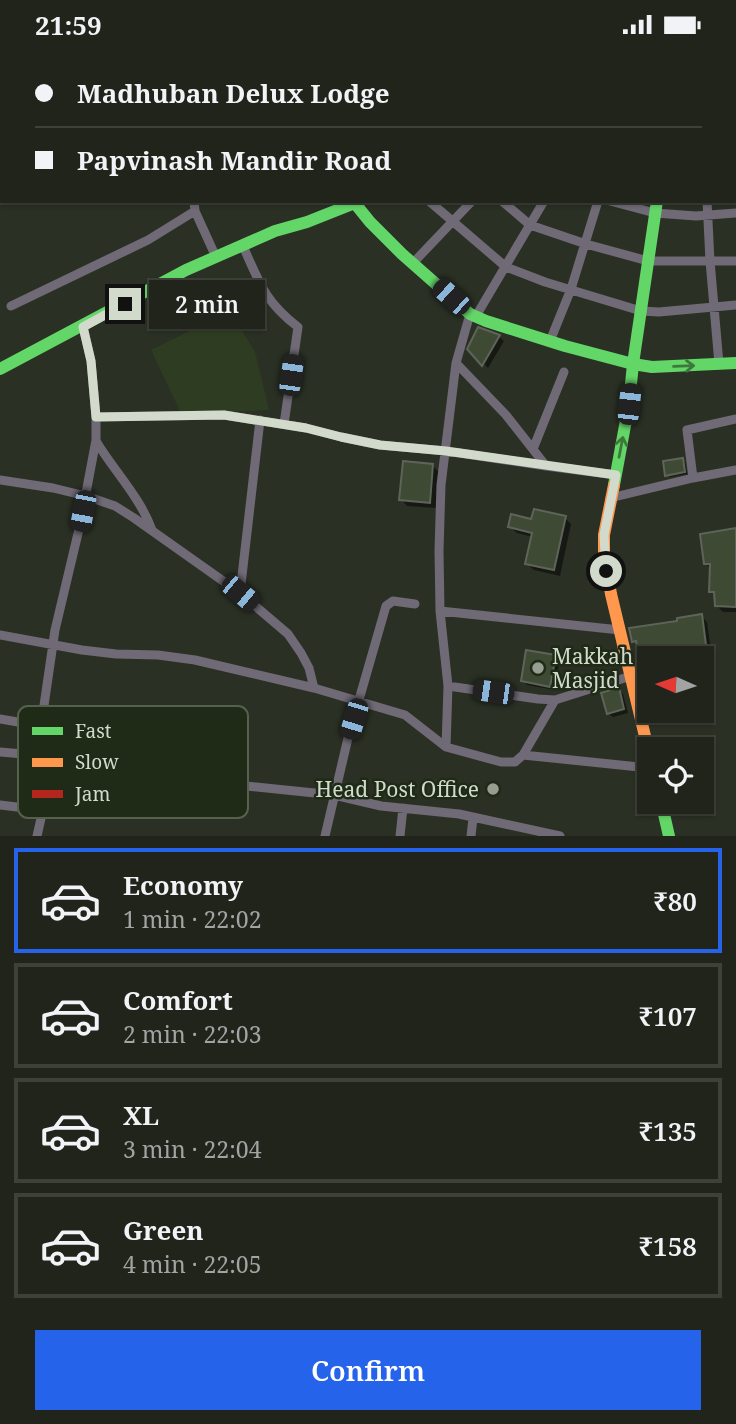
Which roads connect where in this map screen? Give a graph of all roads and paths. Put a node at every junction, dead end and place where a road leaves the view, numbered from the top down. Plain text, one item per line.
1 (353, 203) edge
2 (356, 203) edge
3 (431, 203) edge
4 (470, 203) edge
5 (504, 203) edge
6 (543, 203) edge
7 (597, 203) edge
8 (626, 203) edge
9 (707, 203) edge
10 (195, 206) edge
11 (657, 207) edge
12 (736, 213) edge
13 (708, 215) junction
14 (453, 222) junction
15 (530, 225) junction
16 (586, 244) junction
17 (243, 246) junction
18 (216, 257) junction
19 (648, 261) junction
20 (710, 261) junction
21 (736, 261) edge
22 (413, 263) junction
23 (506, 267) junction
24 (571, 289) junction
25 (736, 305) edge
26 (10, 306) dead end
27 (714, 307) junction
28 (641, 311) junction
29 (473, 315) junction
30 (83, 327) junction
31 (550, 341) junction
32 (456, 363) junction
33 (736, 363) edge
34 (633, 364) junction
35 (719, 364) junction
36 (0, 369) edge
37 (564, 372) dead end
38 (96, 417) junction
39 (736, 419) edge
40 (260, 420) junction
41 (284, 424) junction
42 (96, 440) junction
43 (533, 449) junction
44 (446, 451) junction
45 (546, 466) junction
46 (736, 470) edge
47 (616, 475) junction
48 (693, 478) junction
49 (0, 480) edge
50 (86, 496) junction
51 (610, 498) junction
52 (153, 531) junction
53 (240, 593) junction
54 (415, 604) dead end
55 (440, 611) junction
56 (620, 629) junction
57 (0, 635) edge
58 (52, 645) junction
59 (631, 676) junction
60 (448, 686) junction
61 (314, 688) junction
62 (360, 700) junction
63 (555, 700) junction
64 (44, 706) edge
65 (0, 719) edge
66 (18, 722) edge
67 (645, 737) edge
68 (446, 747) junction
69 (0, 752) edge
70 (18, 753) edge
71 (523, 755) junction
72 (637, 767) edge
73 (248, 786) edge
74 (334, 795) junction
75 (0, 805) edge
76 (18, 807) edge
77 (402, 808) junction
78 (664, 814) edge
79 (40, 818) edge
80 (473, 818) junction
81 (37, 836) edge
82 (325, 836) edge
83 (400, 836) edge
84 (471, 836) edge
85 (560, 836) edge
86 (669, 836) edge

1 - 17 street
2 - 22 street
3 - 14 street
4 - 14 street
5 - 15 street
6 - 15 street
7 - 16 street
8 - 11 street
9 - 13 street
10 - 18 street
10 - 26 street
11 - 13 street
11 - 19 street
12 - 13 street
13 - 20 street
14 - 22 street
14 - 23 street
15 - 16 street
15 - 23 street
16 - 19 street
16 - 24 street
17 - 18 street
17 - 41 street
18 - 30 street
19 - 20 street
19 - 28 street
20 - 21 street
20 - 27 street
22 - 29 street
23 - 24 street
23 - 29 street
24 - 28 street
24 - 31 street
25 - 27 street
27 - 28 street
27 - 35 street
28 - 34 street
29 - 31 street
29 - 32 street
30 - 36 street
30 - 38 street
31 - 34 street
32 - 43 street
32 - 44 street
33 - 35 street
34 -> 35 street
47 -> 34 street
37 - 43 street
38 - 40 street
38 - 42 street
39 - 48 street
40 - 41 street
40 - 53 street
41 - 44 street
42 - 50 street
42 - 52 street
43 - 45 street
44 - 45 street
44 - 55 street
45 - 47 street
46 - 48 street
47 - 51 street
48 - 51 street
49 - 50 street
50 - 52 street
50 - 58 street
51 - 56 street
52 - 53 street
53 - 61 street
54 - 62 street
55 - 56 street
55 - 60 street
56 - 59 street
57 - 58 street
58 - 61 street
58 - 64 street
59 - 63 street
59 - 67 street
60 - 63 street
60 - 68 street
61 - 62 street
62 - 68 street
62 - 74 street
63 - 71 street
65 - 66 street
68 - 71 street
69 - 70 street
71 - 72 street
73 - 74 street
74 - 77 street
74 - 82 street
75 - 76 street
77 - 80 street
77 - 83 street
78 - 86 street
79 - 81 street
80 - 84 street
80 - 85 street

